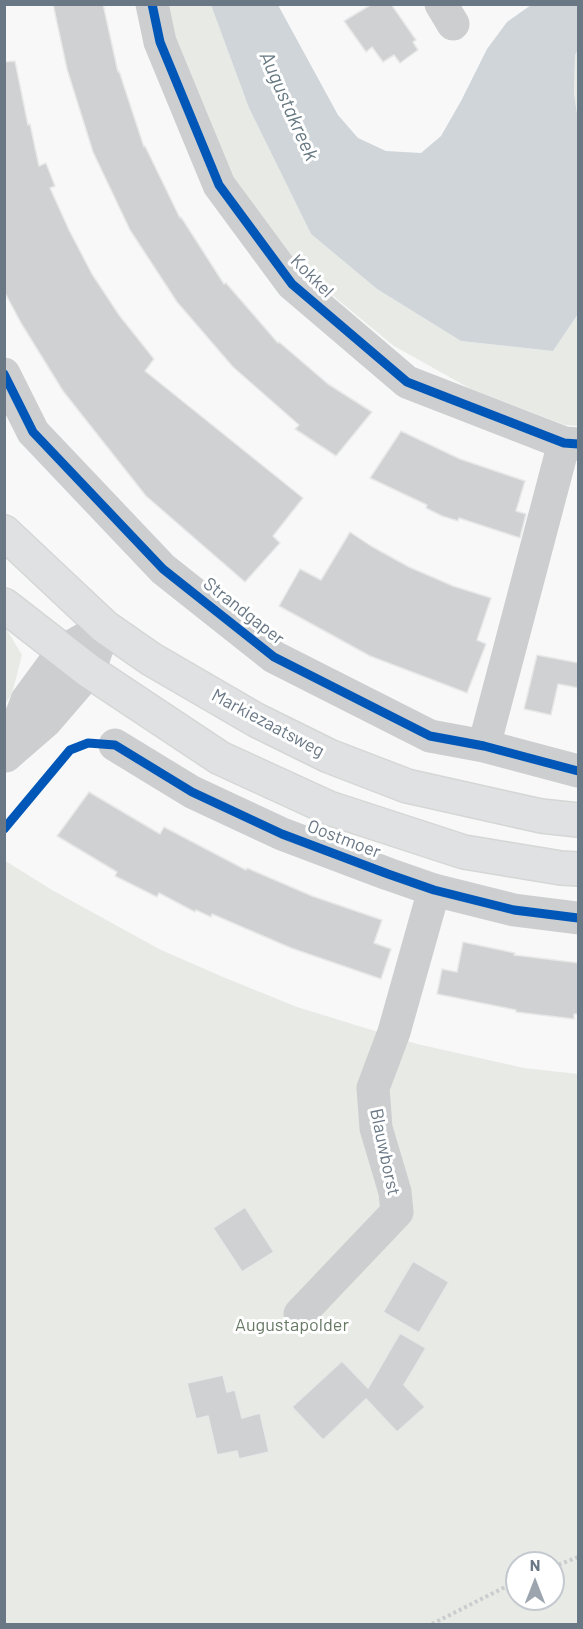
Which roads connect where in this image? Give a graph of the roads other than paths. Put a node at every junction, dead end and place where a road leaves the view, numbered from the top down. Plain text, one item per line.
1 (152, 4) edge
2 (4, 374) edge
3 (571, 443) edge
4 (4, 532) edge
5 (4, 605) edge
6 (105, 627) junction
7 (63, 651) junction
8 (89, 672) junction
9 (114, 745) dead end
10 (484, 746) junction
11 (5, 757) edge
12 (579, 771) edge
13 (579, 819) edge
14 (579, 869) edge
15 (434, 890) junction
16 (579, 918) edge
17 (300, 1314) dead end

1 - 3 street, Kokkel
2 - 10 street, Strandgaper
3 - 10 street
4 - 6 main road, Markiezaatsweg
5 - 7 main road
6 - 7 street
6 - 8 street
6 - 13 main road, Markiezaatsweg
7 - 8 main road
7 - 11 street
8 - 11 street
8 - 14 main road
9 - 15 street, Oostmoer
10 - 12 street, Strandgaper
15 - 16 street, Oostmoer
15 - 17 street, Blauwborst

